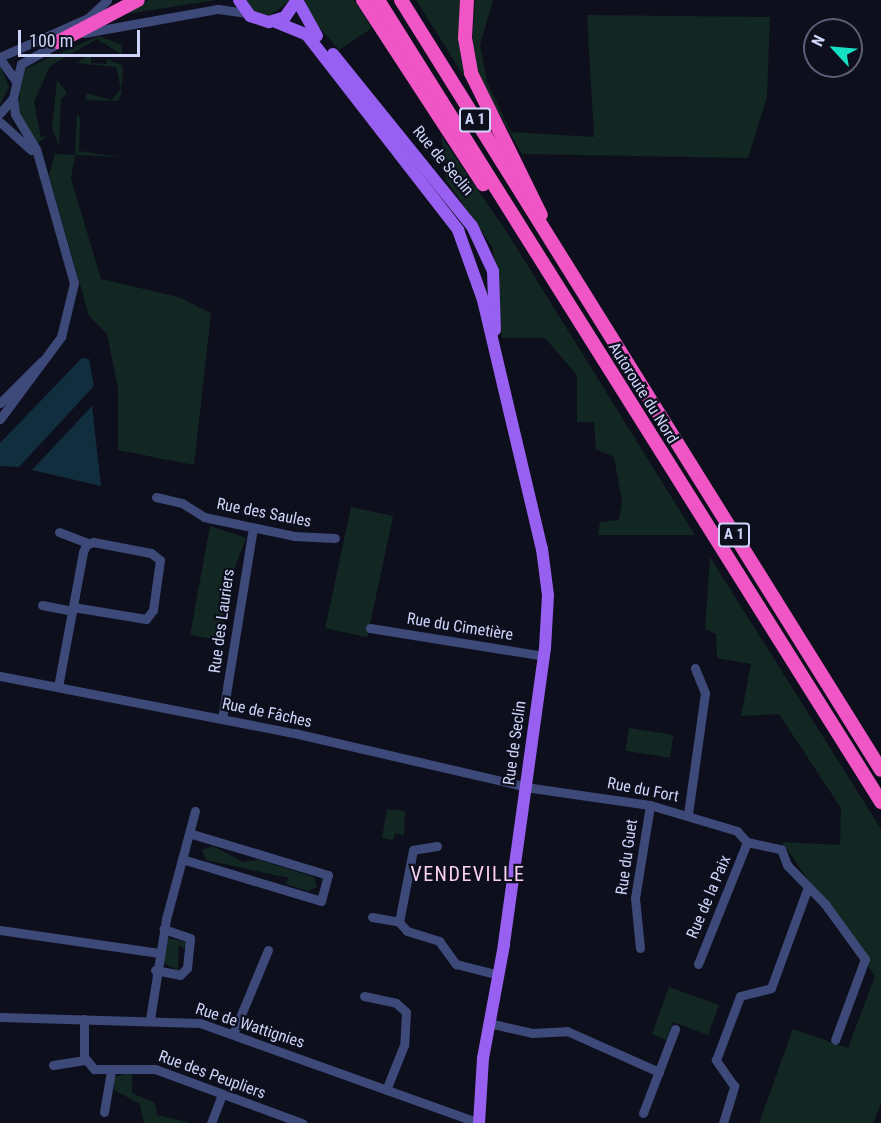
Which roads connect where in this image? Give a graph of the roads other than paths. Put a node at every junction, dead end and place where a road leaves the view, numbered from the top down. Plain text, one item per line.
1 (106, 0) edge
2 (122, 0) edge
3 (138, 0) edge
4 (238, 0) edge
5 (297, 0) edge
6 (363, 0) edge
7 (378, 0) edge
8 (401, 0) edge
9 (467, 0) edge
10 (246, 13) junction
11 (88, 18) junction
12 (273, 21) junction
13 (58, 42) junction
14 (0, 58) edge
15 (15, 82) junction
16 (13, 98) junction
17 (0, 113) edge
18 (0, 122) edge
19 (40, 166) junction
20 (505, 204) junction
21 (550, 240) junction
22 (56, 346) junction
23 (501, 370) junction
24 (0, 404) edge
25 (0, 419) edge
26 (156, 497) dead end
27 (253, 527) junction
28 (59, 532) dead end
29 (335, 538) dead end
30 (87, 543) junction
31 (42, 605) dead end
32 (73, 610) junction
33 (370, 628) dead end
34 (544, 656) junction
35 (695, 668) dead end
36 (0, 676) edge
37 (58, 687) junction
38 (222, 719) junction
39 (881, 771) edge
40 (526, 787) junction
41 (881, 802) edge
42 (650, 805) junction
43 (195, 811) dead end
44 (688, 814) junction
45 (189, 833) junction
46 (747, 842) junction
47 (437, 846) dead end
48 (182, 859) junction
49 (808, 887) junction
50 (372, 917) dead end
51 (399, 922) junction
52 (164, 929) junction
53 (0, 930) edge
54 (640, 948) dead end
55 (268, 950) dead end
56 (159, 953) junction
57 (698, 964) dead end
58 (155, 970) junction
59 (499, 975) junction
60 (364, 996) dead end
61 (0, 1018) edge
62 (84, 1018) junction
63 (150, 1019) junction
64 (489, 1023) junction
65 (675, 1029) dead end
66 (233, 1034) junction
67 (835, 1040) dead end
68 (85, 1060) junction
69 (53, 1065) dead end
70 (111, 1071) junction
71 (659, 1072) junction
72 (386, 1090) junction
73 (222, 1094) junction
74 (104, 1112) dead end
75 (643, 1113) dead end
76 (211, 1123) edge
77 (302, 1123) edge
78 (479, 1123) edge
79 (723, 1123) edge

1 - 11 street
2 - 11 highway
3 - 13 highway
4 - 10 main road
5 - 12 main road
5 - 23 main road, Rue de Seclin
6 - 20 highway
7 - 20 highway, Autoroute du Nord / A 1
8 - 21 highway, Autoroute du Nord / A 1
9 - 21 highway
10 - 12 main road, Rue de Seclin
10 - 13 street
11 - 14 street
12 - 23 main road, Rue de Seclin
13 - 15 street
14 - 15 street
15 - 16 street
16 - 17 street
16 - 19 street
18 - 19 street
19 - 22 street
20 - 41 highway, Autoroute du Nord / A 1
21 - 39 highway, Autoroute du Nord / A 1
22 - 24 street
22 - 25 street
23 - 34 main road, Rue de Seclin
26 - 27 street, Rue des Saules
27 - 29 street, Rue des Saules
27 - 38 street, Rue des Lauriers
28 - 30 street
30 - 32 street
30 - 32 street
31 - 32 street
32 - 37 street
33 - 34 street, Rue du Cimetière
34 - 40 main road, Rue de Seclin
35 - 44 street
36 - 37 street, Rue de Fâches
37 - 38 street, Rue de Fâches
38 - 40 street, Rue de Fâches
40 - 42 street, Rue du Fort
40 - 59 main road, Rue de Seclin
42 - 44 street, Rue du Fort
42 - 54 street, Rue du Guet
43 - 45 street
44 - 46 street, Rue du Fort
45 - 48 street
45 - 48 street
46 - 49 street
46 - 57 street, Rue de la Paix
47 - 51 street
48 - 52 street
49 - 67 street
49 - 79 street
50 - 51 street
51 - 59 street
52 - 56 street
52 - 58 street
53 - 56 street
55 - 66 street
56 - 58 street
58 - 63 street
59 - 64 main road, Rue de Seclin
60 - 72 street
61 - 62 street, Rue de Wattignies
62 - 63 street, Rue de Wattignies
62 - 68 street
63 - 66 street, Rue de Wattignies
64 - 71 street
64 - 78 main road, Rue de Seclin
65 - 71 street
66 - 72 street, Rue de Wattignies
68 - 69 street
68 - 70 street, Rue des Peupliers
70 - 73 street, Rue des Peupliers
70 - 74 street
71 - 75 street
72 - 78 street, Rue de Wattignies
73 - 76 street
73 - 77 street, Rue des Peupliers

